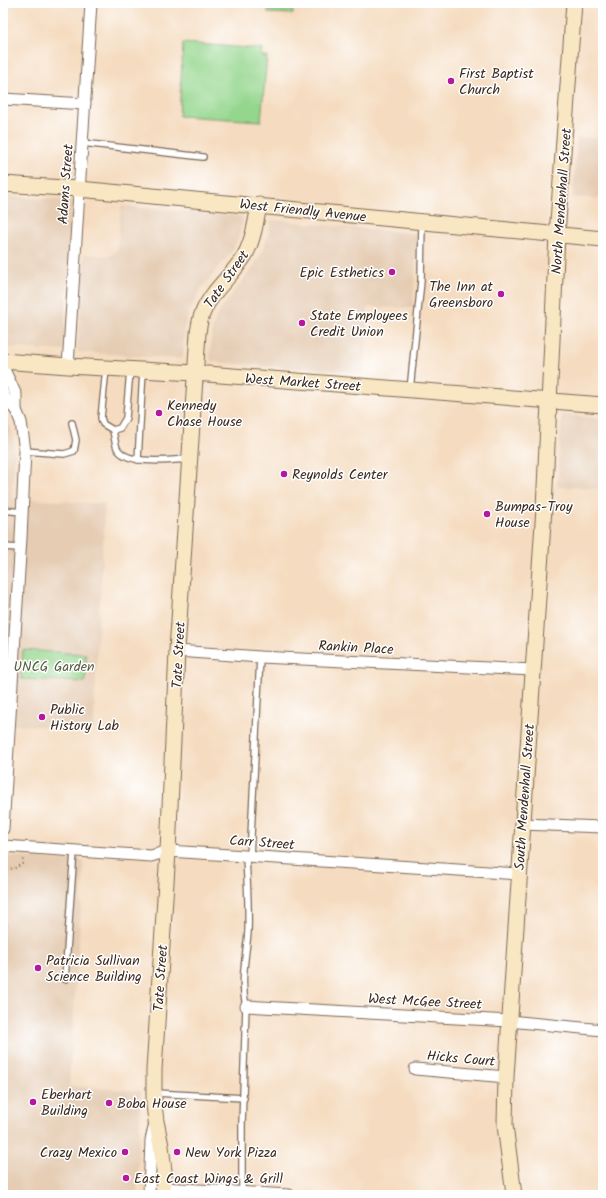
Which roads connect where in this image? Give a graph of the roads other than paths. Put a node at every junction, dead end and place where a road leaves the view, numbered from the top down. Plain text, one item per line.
1 (91, 3) edge
2 (574, 3) edge
3 (3, 99) edge
4 (85, 104) junction
5 (82, 143) junction
6 (203, 157) dead end
7 (3, 184) edge
8 (79, 189) junction
9 (259, 205) junction
10 (422, 222) junction
11 (557, 235) junction
12 (603, 239) edge
13 (3, 361) edge
14 (68, 366) junction
15 (3, 367) edge
16 (106, 368) junction
17 (137, 370) junction
18 (195, 373) junction
19 (410, 390) junction
20 (3, 393) edge
21 (550, 400) junction
22 (603, 405) edge
23 (16, 410) junction
24 (72, 422) dead end
25 (113, 430) junction
26 (25, 451) junction
27 (190, 459) junction
28 (138, 460) junction
29 (3, 510) edge
30 (22, 512) junction
31 (3, 547) edge
32 (20, 548) junction
33 (177, 651) junction
34 (260, 657) junction
35 (533, 670) junction
36 (522, 824) junction
37 (603, 828) edge
38 (3, 829) edge
39 (3, 846) edge
40 (74, 851) junction
41 (168, 851) junction
42 (248, 856) junction
43 (519, 874) junction
44 (66, 979) dead end
45 (246, 1006) junction
46 (509, 1021) junction
47 (603, 1030) edge
48 (414, 1070) dead end
49 (506, 1077) junction
50 (153, 1093) junction
51 (244, 1098) junction
52 (156, 1121) junction
53 (163, 1191) edge
54 (181, 1192) edge
55 (242, 1193) junction
56 (149, 1195) edge
57 (289, 1195) edge
58 (514, 1195) edge

1 - 4 street, Adams Street
2 - 11 street, North Mendenhall Street
3 - 4 street
4 - 5 street, Adams Street
5 - 6 lane
5 - 8 street, Adams Street
7 - 8 street, West Friendly Avenue
8 - 9 street, West Friendly Avenue
8 - 14 street, Adams Street
9 - 10 street, West Friendly Avenue
9 - 18 street, Tate Street
10 - 11 street, West Friendly Avenue
10 - 19 lane
11 - 12 street, West Friendly Avenue
11 - 21 street, North Mendenhall Street
13 - 14 street, West Market Street
14 - 16 street, West Market Street
15 - 23 street
16 - 17 street, West Market Street
16 - 25 lane
17 - 18 street, West Market Street
17 - 25 lane
17 - 28 lane
18 - 19 street, West Market Street
18 - 27 street, Tate Street
19 - 21 street, West Market Street
20 - 23 street
21 - 22 street, West Market Street
21 - 35 street, South Mendenhall Street
23 - 26 street
24 - 26 lane
25 - 28 lane
26 - 30 street
27 - 28 lane
27 - 33 street, Tate Street
29 - 30 lane
30 - 32 street
31 - 32 lane
32 - 38 street
33 - 34 street, Rankin Place
33 - 41 street, Tate Street
34 - 35 street, Rankin Place
34 - 42 lane
35 - 36 street, South Mendenhall Street
36 - 37 street
36 - 43 street, South Mendenhall Street
39 - 40 street, Carr Street
40 - 41 street, Carr Street
40 - 44 lane
41 - 42 street, Carr Street
41 - 50 street, Tate Street
42 - 43 street, Carr Street
42 - 45 lane
43 - 46 street, South Mendenhall Street
45 - 46 street, West McGee Street
45 - 51 lane
46 - 47 street, West McGee Street
46 - 49 street, South Mendenhall Street
48 - 49 street, Hicks Court
49 - 58 street, South Mendenhall Street
50 - 51 lane
50 - 52 street, Tate Street
51 - 55 lane
52 - 53 street, Tate Street
52 - 56 street, Tate Street
53 - 54 street
54 - 55 street
55 - 57 street

